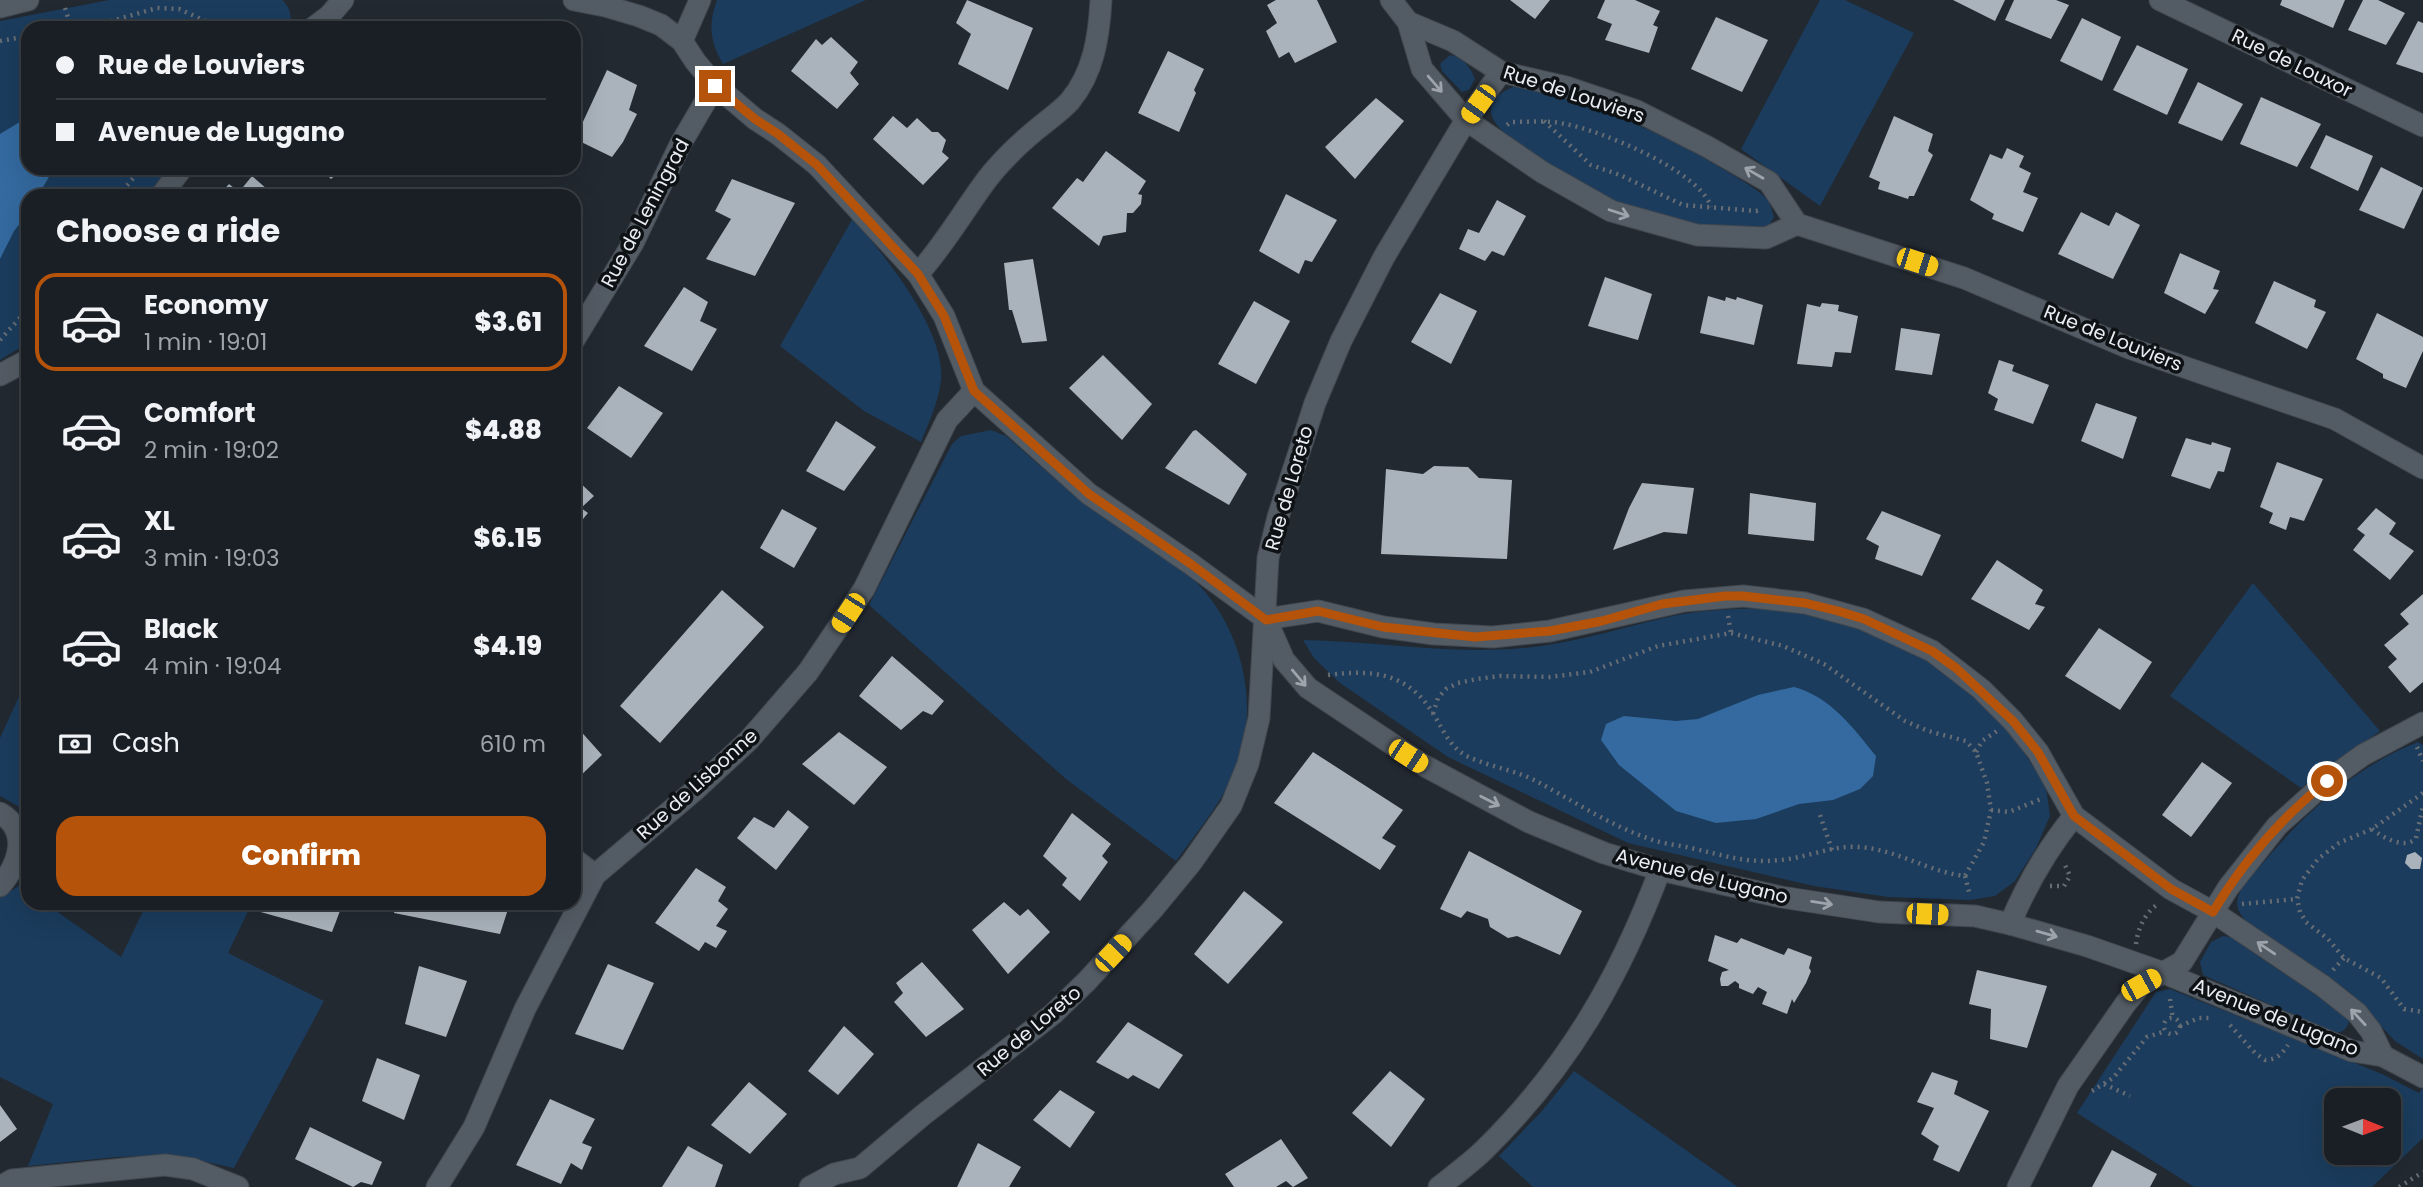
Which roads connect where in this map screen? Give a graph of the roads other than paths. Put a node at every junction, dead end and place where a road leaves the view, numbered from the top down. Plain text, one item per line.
1 (28, 0) edge
2 (343, 0) edge
3 (574, 0) edge
4 (700, 0) edge
5 (1101, 0) edge
6 (1391, 0) edge
7 (2160, 0) edge
8 (0, 7) edge
9 (322, 21) edge
10 (1408, 22) junction
11 (682, 41) junction
12 (1501, 72) junction
13 (715, 86) junction
14 (1466, 120) junction
15 (2423, 126) edge
16 (1797, 225) junction
17 (918, 274) junction
18 (581, 328) edge
19 (21, 364) edge
20 (0, 375) edge
21 (974, 391) junction
22 (2423, 468) edge
23 (1266, 620) junction
24 (2423, 723) edge
25 (0, 813) edge
26 (2074, 816) junction
27 (581, 865) edge
28 (1660, 870) junction
29 (594, 875) junction
30 (0, 886) edge
31 (581, 900) edge
32 (576, 910) edge
33 (2213, 912) junction
34 (2010, 924) junction
35 (2167, 981) junction
36 (2383, 1056) junction
37 (2423, 1077) edge
38 (859, 1177) edge
39 (0, 1187) edge
40 (238, 1187) edge
41 (437, 1187) edge
42 (810, 1187) edge
43 (1439, 1187) edge
44 (2018, 1187) edge

1 - 8 street
2 - 9 street
3 - 11 street, Avenue de Lugano
4 - 11 street
5 - 17 street
6 - 10 street, Rue de Louviers
7 - 15 street, Rue de Louxor
10 - 12 street, Rue de Louviers
10 -> 14 street, Rue de Louviers
11 - 13 street, Avenue de Lugano
12 - 14 street, Rue de Loreto
16 -> 12 street, Rue de Louviers
13 - 17 street, Avenue de Lugano
13 - 18 street, Rue de Leningrad
14 -> 16 street, Rue de Louviers
14 - 23 street, Rue de Loreto
16 - 22 street, Rue de Louviers
17 - 21 street, Avenue de Lugano
19 - 20 street
21 - 23 street, Avenue de Lugano
21 - 29 street, Rue de Lisbonne
23 - 26 street, Avenue de Lugano
23 -> 28 street, Avenue de Lugano
23 - 38 street, Rue de Loreto
24 - 33 street
25 - 30 street
26 - 33 street, Avenue de Lugano
26 - 34 street
27 - 29 street
28 -> 34 street, Avenue de Lugano
28 - 43 street
29 - 31 street, Rue de Lisbonne
32 - 41 street, Rue de Lisbonne
33 - 35 street
36 -> 33 street, Avenue de Lugano
34 -> 35 street, Avenue de Lugano
35 - 36 street, Avenue de Lugano
35 - 44 street
36 - 37 street, Avenue de Lugano
38 - 42 street, Rue de Loreto
39 - 40 street

